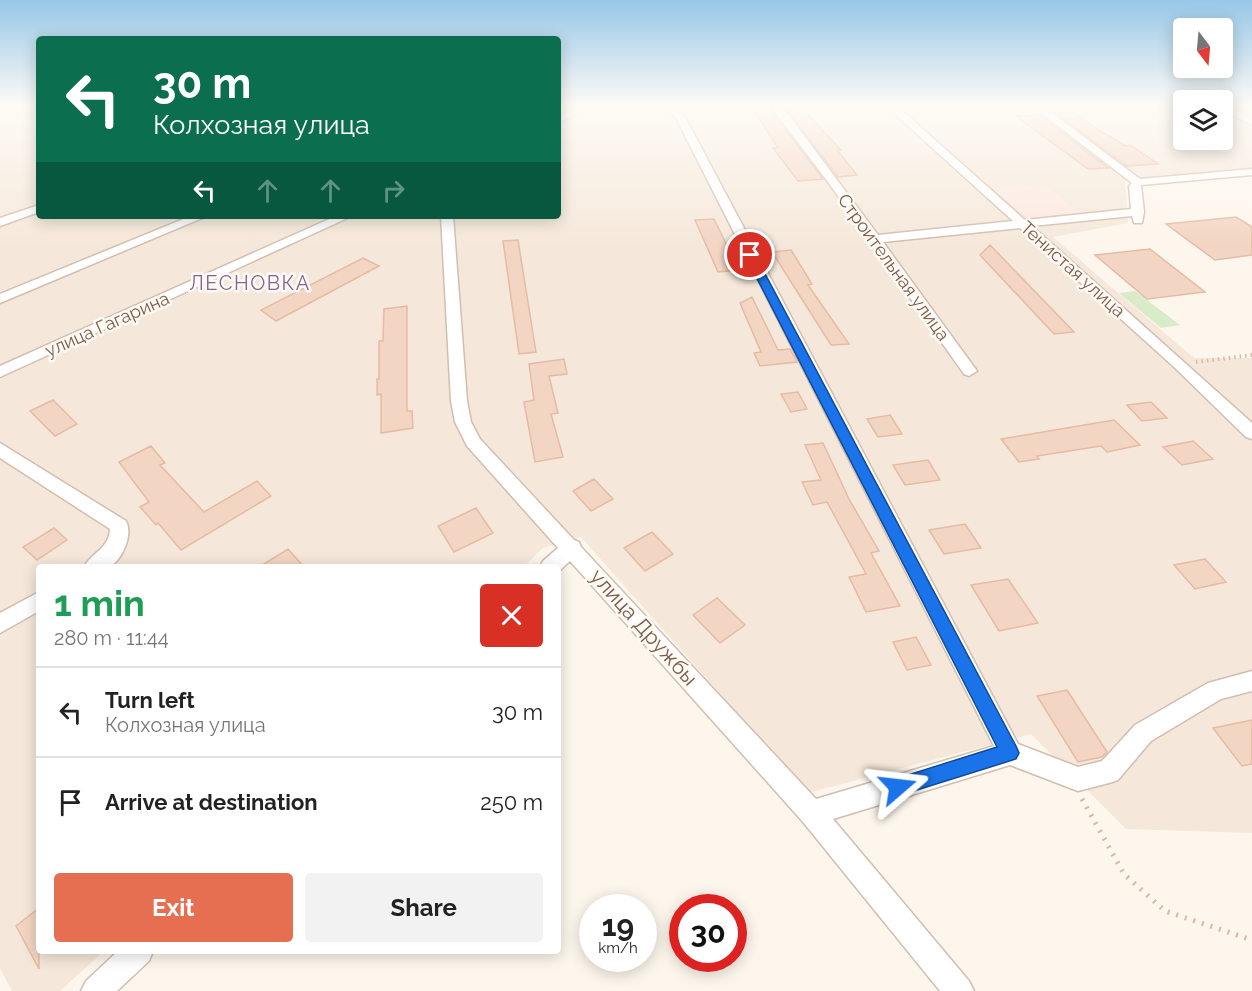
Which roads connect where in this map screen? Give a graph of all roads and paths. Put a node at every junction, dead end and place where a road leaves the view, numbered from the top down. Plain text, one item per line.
1 (698, 153) edge
2 (812, 153) edge
3 (944, 153) edge
4 (1100, 153) edge
5 (1252, 172) edge
6 (1138, 182) junction
7 (36, 209) edge
8 (194, 219) edge
9 (339, 219) edge
10 (447, 219) edge
11 (0, 222) edge
12 (1022, 223) junction
13 (874, 239) junction
14 (0, 299) edge
15 (1252, 355) edge
16 (1179, 364) junction
17 (969, 371) dead end
18 (0, 372) edge
19 (1252, 433) edge
20 (0, 449) edge
21 (572, 547) junction
22 (97, 564) edge
23 (553, 564) edge
24 (36, 603) edge
25 (0, 624) edge
26 (1252, 681) edge
27 (1010, 753) junction
28 (1068, 775) junction
29 (812, 813) junction
30 (1252, 940) edge
31 (136, 954) edge
32 (96, 991) edge
33 (959, 991) edge

1 - 27 street
2 - 13 street, Строительная улица
3 - 12 street, Тенистая улица
4 - 6 street
5 - 6 street
6 - 12 street
7 - 11 street
8 - 14 street
9 - 18 street, улица Гагарина
10 - 21 street, улица Дружбы
12 - 13 street
12 - 16 street, Тенистая улица
13 - 17 street, Строительная улица
15 - 16 path
16 - 19 street, Тенистая улица
20 - 22 street
21 - 23 street
21 - 29 street, улица Дружбы
24 - 25 street
26 - 28 street
27 - 28 street
27 - 29 street
28 - 30 path
29 - 33 street, улица Дружбы
31 - 32 street

